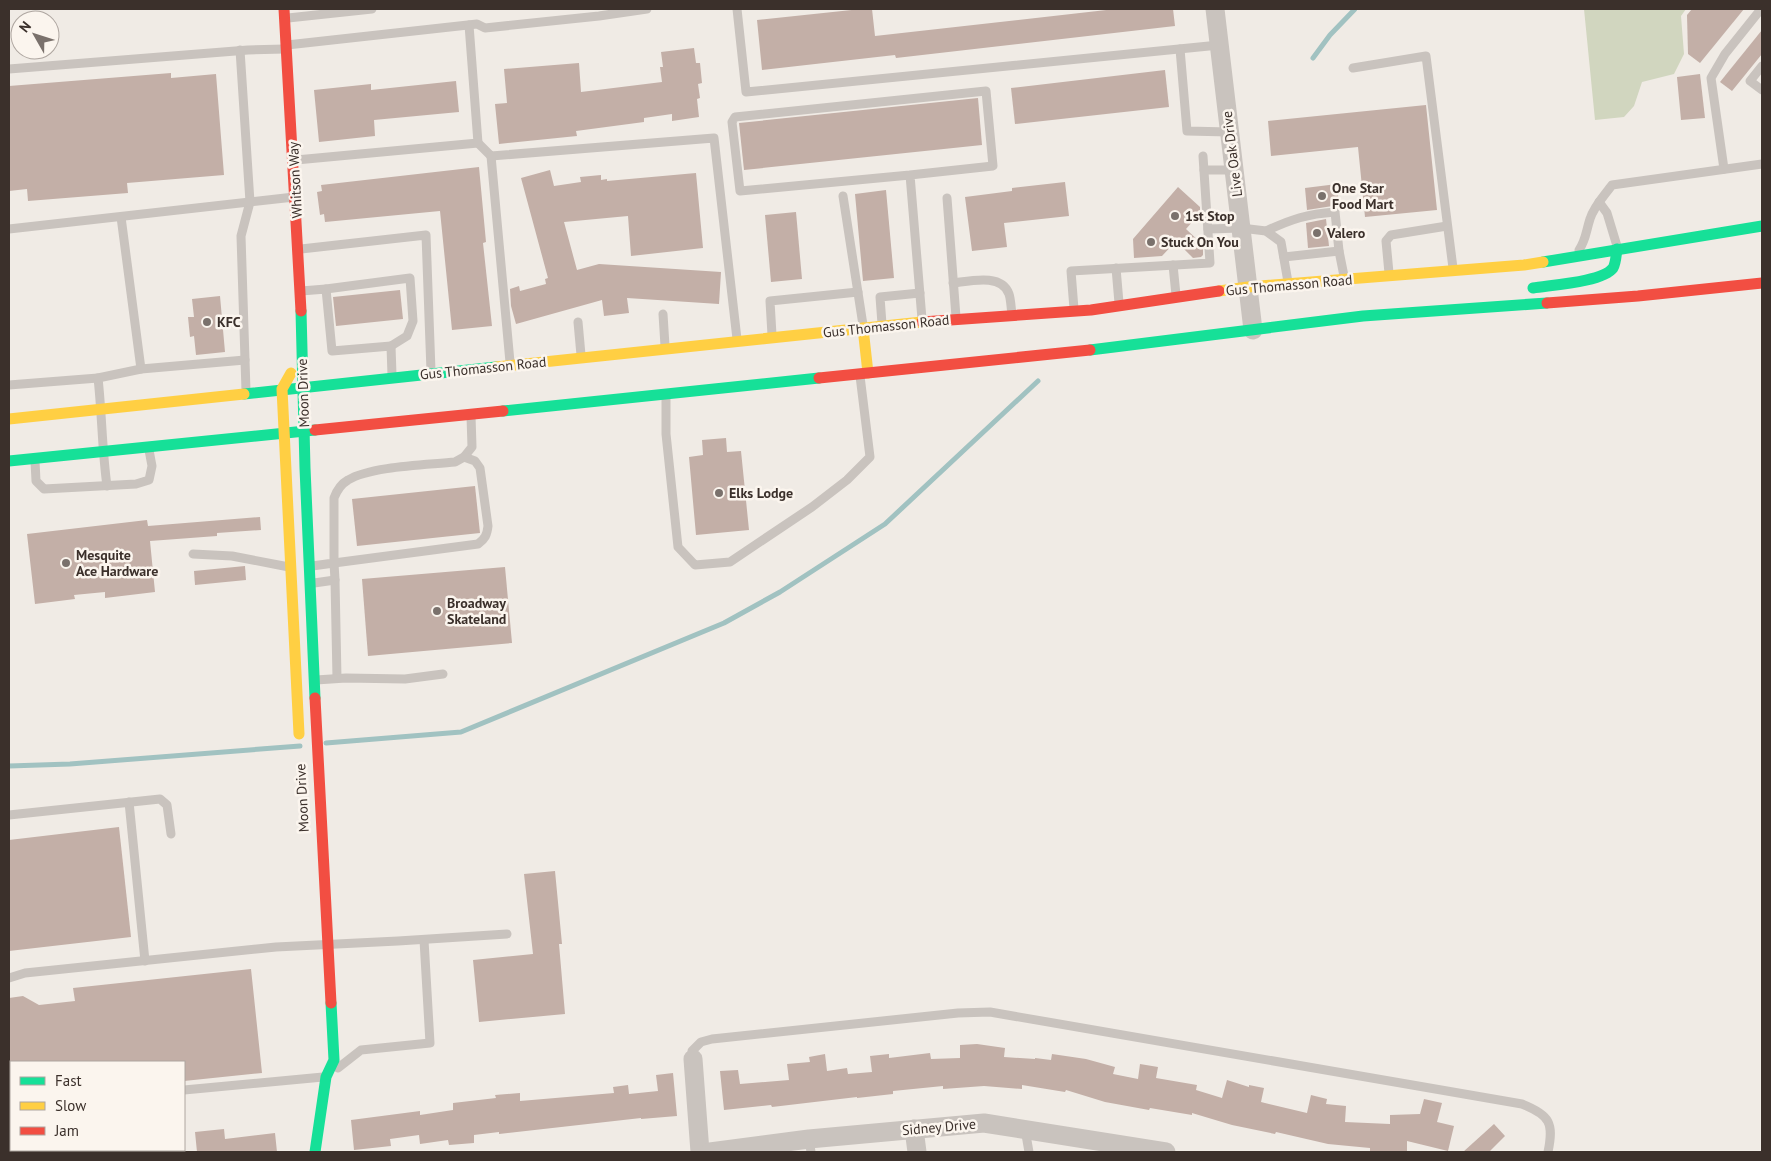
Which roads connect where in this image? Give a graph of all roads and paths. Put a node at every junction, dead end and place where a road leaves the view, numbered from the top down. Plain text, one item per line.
1 (372, 9) edge
2 (647, 9) edge
3 (737, 9) edge
4 (1215, 9) edge
5 (1761, 9) edge
6 (285, 13) edge
7 (469, 25) junction
8 (1219, 45) junction
9 (287, 47) junction
10 (1180, 49) junction
11 (240, 50) junction
12 (1762, 66) edge
13 (1353, 68) dead end
14 (9, 69) edge
15 (1762, 90) edge
16 (1229, 132) junction
17 (478, 142) junction
18 (491, 156) junction
19 (1203, 156) dead end
20 (294, 160) junction
21 (1762, 164) edge
22 (1204, 170) junction
23 (1234, 170) junction
24 (1724, 170) junction
25 (910, 175) junction
26 (843, 196) dead end
27 (296, 197) junction
28 (947, 198) dead end
29 (250, 202) junction
30 (1599, 202) junction
31 (121, 217) junction
32 (1447, 226) junction
33 (1762, 226) edge
34 (1241, 228) junction
35 (1208, 229) junction
36 (9, 230) edge
37 (1266, 231) junction
38 (1617, 248) junction
39 (299, 249) junction
40 (1339, 251) junction
41 (1575, 256) junction
42 (1284, 257) junction
43 (1174, 265) junction
44 (1116, 268) junction
45 (1453, 271) junction
46 (1389, 276) junction
47 (1345, 279) junction
48 (953, 282) junction
49 (1288, 283) junction
50 (1762, 283) edge
51 (1248, 287) junction
52 (326, 289) junction
53 (301, 291) junction
54 (858, 292) junction
55 (920, 293) junction
56 (1176, 298) junction
57 (1514, 304) junction
58 (1119, 306) junction
59 (1074, 311) junction
60 (663, 314) dead end
61 (1012, 316) junction
62 (956, 319) junction
63 (578, 322) dead end
64 (922, 322) junction
65 (882, 326) junction
66 (863, 328) junction
67 (1253, 330) junction
68 (772, 338) junction
69 (737, 342) junction
70 (390, 346) junction
71 (666, 349) junction
72 (302, 351) junction
73 (581, 358) junction
74 (245, 360) junction
75 (510, 365) junction
76 (141, 368) junction
77 (864, 373) junction
78 (431, 374) junction
79 (98, 378) junction
80 (392, 378) junction
81 (9, 385) edge
82 (303, 387) junction
83 (282, 389) junction
84 (246, 393) junction
85 (666, 394) junction
86 (101, 409) junction
87 (471, 414) junction
88 (9, 419) edge
89 (305, 431) junction
90 (284, 433) junction
91 (148, 447) junction
92 (102, 452) junction
93 (464, 457) junction
94 (35, 459) junction
95 (9, 461) edge
96 (107, 486) junction
97 (193, 554) dead end
98 (334, 563) junction
99 (310, 566) junction
100 (290, 568) junction
101 (335, 580) junction
102 (310, 584) junction
103 (291, 587) junction
104 (443, 674) dead end
105 (337, 678) junction
106 (315, 680) junction
107 (296, 681) junction
108 (299, 743) dead end
109 (129, 802) junction
110 (9, 816) edge
111 (171, 834) dead end
112 (507, 934) dead end
113 (424, 940) junction
114 (328, 945) junction
115 (145, 961) junction
116 (9, 978) edge
117 (693, 1060) joint
118 (323, 1073) junction
119 (185, 1090) edge
120 (914, 1129) junction
121 (1025, 1129) junction
122 (810, 1146) edge
123 (315, 1152) edge
124 (700, 1152) edge
125 (710, 1152) edge
126 (917, 1152) edge
127 (1029, 1152) edge
128 (1166, 1152) edge
129 (1548, 1152) edge

1 - 6 lane
2 - 7 lane
3 - 10 lane
4 - 8 street, Live Oak Drive
5 - 24 lane
6 - 9 main road, Whitson Way
7 - 9 lane
7 - 17 lane
8 - 10 lane
8 - 16 street, Live Oak Drive
9 - 11 lane
9 - 20 main road, Whitson Way
10 - 16 lane
11 - 14 lane
11 - 29 lane
12 - 15 lane
13 - 32 lane
16 - 23 street, Live Oak Drive
17 - 18 lane
17 - 20 lane
18 - 69 lane
18 - 75 lane
19 - 22 lane
20 - 27 main road, Whitson Way
21 - 24 lane
22 - 23 lane
22 - 35 lane
23 - 34 street, Live Oak Drive
24 - 30 lane
25 - 25 lane
25 - 55 lane
26 - 54 lane
27 - 29 lane
27 - 39 main road, Whitson Way
28 - 48 lane
29 - 31 lane
29 - 74 lane
30 - 38 lane
30 - 41 lane
31 - 36 lane
31 - 76 lane
32 - 45 lane
32 - 46 lane
33 - 38 main road, Gus Thomasson Road
34 - 35 lane
34 - 37 lane
34 - 51 street, Live Oak Drive
35 - 43 lane
37 - 40 lane
37 - 42 lane
38 - 41 main road, Gus Thomasson Road
38 - 57 main road
39 - 53 main road, Whitson Way
39 - 78 lane
40 - 42 lane
40 - 47 lane
41 - 45 main road, Gus Thomasson Road
42 - 49 lane
43 - 44 lane
43 - 56 lane
44 - 58 lane
44 - 59 lane
45 - 46 main road, Gus Thomasson Road
46 - 47 main road, Gus Thomasson Road
47 - 49 main road, Gus Thomasson Road
48 - 61 lane
48 - 62 lane
49 - 51 main road, Gus Thomasson Road
50 - 57 main road
51 - 56 main road, Gus Thomasson Road
51 - 67 street, Live Oak Drive
52 - 53 lane
52 - 70 lane
52 - 70 lane
53 - 72 main road, Whitson Way
54 - 66 lane
54 - 68 lane
55 - 64 lane
55 - 65 lane
56 - 58 main road, Gus Thomasson Road
57 - 67 main road
58 - 59 main road, Gus Thomasson Road
59 - 61 main road, Gus Thomasson Road
60 - 71 lane
61 - 62 main road, Gus Thomasson Road
62 - 64 main road, Gus Thomasson Road
63 - 73 lane
64 - 65 main road, Gus Thomasson Road
65 - 66 main road, Gus Thomasson Road
66 - 68 main road, Gus Thomasson Road
66 - 77 main road
67 - 77 main road
68 - 69 main road, Gus Thomasson Road
69 - 71 main road, Gus Thomasson Road
70 - 80 lane
71 - 73 main road, Gus Thomasson Road
72 - 82 main road, Moon Drive
72 - 83 main road, Moon Drive
73 - 75 main road, Gus Thomasson Road
74 - 76 lane
74 - 84 lane
75 - 78 main road, Gus Thomasson Road
76 - 79 lane
77 - 85 main road
77 - 85 lane
78 - 80 main road, Gus Thomasson Road
79 - 81 lane
79 - 86 lane
80 - 82 main road, Gus Thomasson Road
82 - 83 main road, Gus Thomasson Road
82 - 89 main road, Moon Drive
83 - 84 main road, Gus Thomasson Road
83 - 90 main road, Moon Drive
84 - 86 main road, Gus Thomasson Road
85 - 87 main road
86 - 88 main road, Gus Thomasson Road
86 - 92 lane
87 - 89 main road
87 - 93 lane
89 - 90 main road
89 - 99 main road, Moon Drive
90 - 91 main road
90 - 100 main road, Moon Drive
91 - 92 main road
91 - 96 lane
92 - 94 main road
92 - 96 lane
93 - 98 lane
93 - 98 lane
94 - 95 main road
94 - 96 lane
97 - 100 lane
98 - 99 lane
98 - 101 lane
99 - 100 lane
99 - 102 main road, Moon Drive
100 - 103 main road, Moon Drive
101 - 102 lane
101 - 105 lane
102 - 103 lane
102 - 106 main road, Moon Drive
103 - 107 main road, Moon Drive
104 - 105 lane
105 - 106 lane
106 - 107 lane
106 - 114 main road, Moon Drive
107 - 108 main road, Moon Drive
109 - 110 lane
109 - 111 lane
109 - 115 lane
112 - 113 lane
113 - 114 lane
113 - 118 lane
114 - 115 lane
114 - 118 main road, Moon Drive
115 - 116 lane
117 - 124 street
117 - 129 lane
118 - 119 lane
118 - 123 main road, Moon Drive
120 - 121 street, Sidney Drive
120 - 122 street, Sidney Drive
120 - 126 street
121 - 127 lane
121 - 128 street, Sidney Drive
122 - 125 street, Sidney Drive

